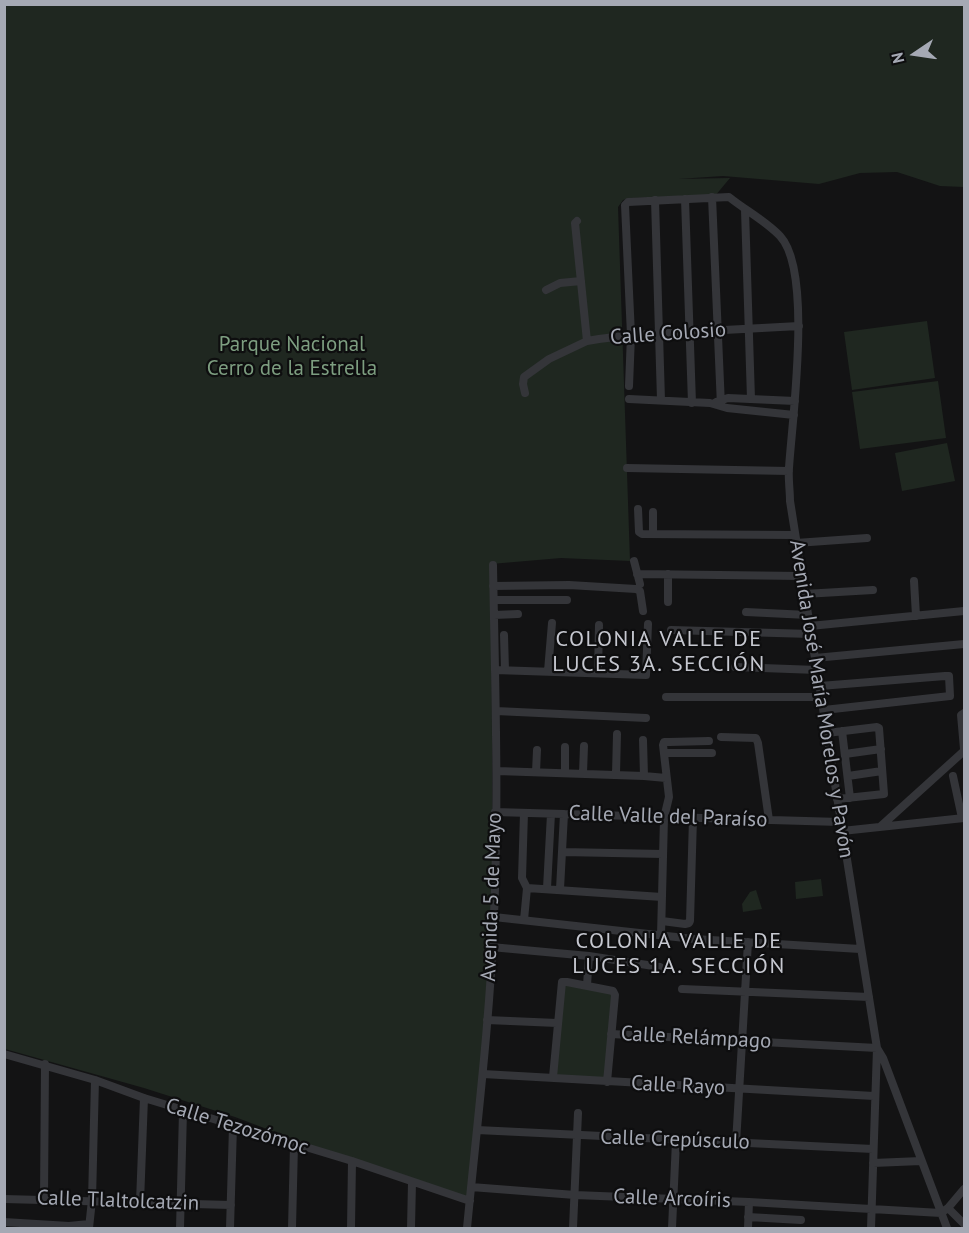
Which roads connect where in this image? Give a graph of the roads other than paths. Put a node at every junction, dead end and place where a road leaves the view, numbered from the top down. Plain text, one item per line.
1 (712, 197) junction
2 (685, 199) junction
3 (655, 200) junction
4 (744, 210) junction
5 (577, 221) dead end
6 (581, 281) junction
7 (546, 290) dead end
8 (799, 326) junction
9 (750, 329) junction
10 (719, 331) junction
11 (689, 333) junction
12 (659, 334) junction
13 (631, 335) junction
14 (587, 341) junction
15 (629, 386) dead end
16 (525, 393) dead end
17 (629, 399) dead end
18 (751, 399) junction
19 (661, 400) junction
20 (795, 401) junction
21 (692, 403) junction
22 (722, 403) junction
23 (794, 415) junction
24 (627, 468) dead end
25 (789, 471) junction
26 (638, 509) dead end
27 (653, 512) dead end
28 (653, 534) junction
29 (867, 538) dead end
30 (796, 539) junction
31 (634, 561) dead end
32 (493, 565) dead end
33 (637, 574) junction
34 (668, 574) junction
35 (801, 576) junction
36 (914, 581) dead end
37 (640, 584) dead end
38 (493, 586) junction
39 (873, 590) dead end
40 (804, 594) junction
41 (494, 600) junction
42 (567, 600) dead end
43 (668, 602) dead end
44 (643, 611) dead end
45 (964, 611) edge
46 (746, 612) dead end
47 (518, 614) dead end
48 (494, 615) junction
49 (808, 615) junction
50 (916, 616) junction
51 (552, 623) dead end
52 (648, 624) dead end
53 (599, 625) dead end
54 (671, 630) dead end
55 (810, 630) junction
56 (504, 635) dead end
57 (964, 644) edge
58 (815, 658) junction
59 (735, 667) dead end
60 (500, 670) junction
61 (817, 670) junction
62 (548, 672) junction
63 (598, 673) junction
64 (820, 687) junction
65 (666, 697) dead end
66 (821, 697) junction
67 (824, 710) junction
68 (496, 711) junction
69 (964, 713) edge
70 (646, 718) dead end
71 (842, 731) junction
72 (827, 733) junction
73 (617, 734) dead end
74 (721, 737) dead end
75 (643, 740) dead end
76 (709, 741) dead end
77 (584, 746) dead end
78 (565, 747) dead end
79 (881, 749) junction
80 (537, 750) dead end
81 (964, 750) edge
82 (664, 753) junction
83 (712, 753) dead end
84 (845, 753) junction
85 (497, 771) junction
86 (882, 771) junction
87 (536, 772) junction
88 (564, 773) junction
89 (583, 773) junction
90 (616, 774) junction
91 (644, 776) junction
92 (848, 776) junction
93 (953, 776) dead end
94 (666, 778) junction
95 (850, 798) junction
96 (837, 799) junction
97 (495, 812) junction
98 (524, 813) junction
99 (551, 814) junction
100 (564, 814) junction
101 (664, 818) junction
102 (693, 818) junction
103 (963, 818) edge
104 (769, 820) junction
105 (841, 826) junction
106 (881, 826) junction
107 (562, 852) junction
108 (663, 854) junction
109 (527, 888) junction
110 (547, 888) junction
111 (560, 889) junction
112 (662, 897) junction
113 (494, 917) junction
114 (524, 920) junction
115 (662, 921) junction
116 (661, 935) junction
117 (748, 942) junction
118 (491, 947) junction
119 (860, 949) junction
120 (589, 956) junction
121 (660, 967) dead end
122 (587, 985) junction
123 (682, 989) dead end
124 (744, 992) junction
125 (869, 997) junction
126 (487, 1020) junction
127 (557, 1023) junction
128 (611, 1034) junction
129 (742, 1040) junction
130 (877, 1048) junction
131 (4, 1054) edge
132 (45, 1064) junction
133 (483, 1074) junction
134 (553, 1077) junction
135 (95, 1080) junction
136 (607, 1082) junction
137 (738, 1090) junction
138 (874, 1096) junction
139 (144, 1098) junction
140 (183, 1111) junction
141 (578, 1113) dead end
142 (233, 1126) junction
143 (477, 1130) junction
144 (578, 1136) junction
145 (676, 1141) junction
146 (736, 1143) junction
147 (294, 1145) junction
148 (873, 1149) junction
149 (352, 1161) junction
150 (921, 1161) junction
151 (873, 1163) junction
152 (412, 1182) junction
153 (471, 1187) junction
154 (964, 1189) edge
155 (575, 1195) junction
156 (4, 1198) edge
157 (674, 1198) junction
158 (44, 1199) junction
159 (92, 1200) junction
160 (470, 1201) junction
161 (140, 1202) junction
162 (750, 1202) junction
163 (181, 1203) junction
164 (231, 1205) junction
165 (872, 1209) junction
166 (944, 1210) junction
167 (748, 1217) junction
168 (801, 1220) dead end
169 (4, 1222) edge
170 (964, 1224) edge
171 (23, 1226) edge
172 (89, 1226) edge
173 (180, 1228) edge
174 (230, 1228) edge
175 (292, 1228) edge
176 (351, 1228) edge
177 (411, 1228) edge
178 (468, 1228) edge
179 (573, 1228) edge
180 (672, 1228) edge
181 (748, 1228) edge
182 (871, 1228) edge
183 (947, 1228) edge

1 - 2 street
1 - 4 street, Avenida José María Morelos y Pavón
1 - 10 street
2 - 3 street
2 - 11 street
3 - 12 street
3 - 13 street
4 - 8 street, Avenida José María Morelos y Pavón
4 - 9 street
5 - 6 street, Calle Colosio
6 - 7 street
6 - 14 street, Calle Colosio
8 - 9 street, Calle Colosio
8 - 20 street, Avenida José María Morelos y Pavón
9 - 10 street, Calle Colosio
9 - 18 street
10 - 11 street, Calle Colosio
10 - 22 street
11 - 12 street, Calle Colosio
11 - 21 street
12 - 13 street, Calle Colosio
12 - 19 street
13 - 14 street, Calle Colosio
13 - 15 street
14 - 16 street
17 - 19 street
18 - 20 street
18 - 22 street
19 - 21 street
20 - 23 street, Avenida José María Morelos y Pavón
21 - 22 street
22 - 23 street
23 - 25 street, Avenida José María Morelos y Pavón
24 - 25 street
25 - 30 street, Avenida José María Morelos y Pavón
26 - 28 street
27 - 28 street
28 - 30 street
29 - 30 street
30 - 35 street, Avenida José María Morelos y Pavón
31 - 33 street
32 - 38 street, Avenida 5 de Mayo
33 - 34 street
33 - 37 street
34 - 35 street
34 - 43 street
35 - 40 street, Avenida José María Morelos y Pavón
36 - 50 street
38 - 41 street, Avenida 5 de Mayo
38 - 44 street
39 - 40 street
40 - 49 street, Avenida José María Morelos y Pavón
41 - 42 street
41 - 48 street, Avenida 5 de Mayo
45 - 50 street
46 - 49 street
47 - 48 street
48 - 60 street, Avenida 5 de Mayo
49 - 55 street, Avenida José María Morelos y Pavón
50 - 55 street
51 - 62 street
52 - 63 street
53 - 63 street
54 - 55 street
55 - 58 street, Avenida José María Morelos y Pavón
56 - 60 street
57 - 58 street
58 - 61 street, Avenida José María Morelos y Pavón
59 - 61 street
60 - 62 street
60 - 68 street, Avenida 5 de Mayo
61 - 64 street, Avenida José María Morelos y Pavón
62 - 63 street
64 - 66 street, Avenida José María Morelos y Pavón
64 - 67 street
65 - 66 street
66 - 67 street, Avenida José María Morelos y Pavón
67 - 72 street, Avenida José María Morelos y Pavón
68 - 70 street
68 - 85 street, Avenida 5 de Mayo
69 - 81 street
71 - 72 street
71 - 79 street
71 - 84 street
72 - 96 street, Avenida José María Morelos y Pavón
73 - 90 street
74 - 104 street
75 - 91 street
76 - 82 street
77 - 89 street
78 - 88 street
79 - 84 street
79 - 86 street
80 - 87 street
81 - 106 street
82 - 83 street
82 - 94 street
84 - 92 street
85 - 87 street
85 - 97 street, Avenida 5 de Mayo
86 - 92 street
86 - 95 street
87 - 88 street
88 - 89 street
89 - 90 street
90 - 91 street
91 - 94 street
92 - 95 street
93 - 103 street
94 - 101 street
95 - 96 street
96 - 105 street, Avenida José María Morelos y Pavón
97 - 98 street, Calle Valle del Paraíso
97 - 113 street, Avenida 5 de Mayo
98 - 99 street, Calle Valle del Paraíso
98 - 109 street
99 - 100 street, Calle Valle del Paraíso
99 - 110 street
100 - 101 street, Calle Valle del Paraíso
100 - 107 street
101 - 102 street, Calle Valle del Paraíso
101 - 108 street
102 - 104 street, Calle Valle del Paraíso
102 - 115 street
103 - 106 street, Calle Valle del Paraíso
104 - 105 street, Calle Valle del Paraíso
105 - 106 street, Calle Valle del Paraíso
105 - 119 street, Avenida José María Morelos y Pavón
107 - 108 street
107 - 111 street
108 - 112 street
109 - 110 street
109 - 114 street
110 - 111 street
111 - 112 street
112 - 115 street
113 - 114 street
113 - 118 street, Avenida 5 de Mayo
114 - 116 street
115 - 116 street
116 - 117 street
117 - 119 street
117 - 124 street
118 - 120 street
118 - 126 street, Avenida 5 de Mayo
119 - 125 street, Avenida José María Morelos y Pavón
120 - 121 street
120 - 122 street
122 - 127 street, Calle Relámpago
122 - 128 street, Calle Relámpago
123 - 124 street
124 - 125 street
124 - 129 street
125 - 130 street, Avenida José María Morelos y Pavón
126 - 127 street
126 - 133 street, Avenida 5 de Mayo
127 - 134 street
128 - 129 street, Calle Relámpago
128 - 136 street
129 - 130 street, Calle Relámpago
129 - 137 street
130 - 138 street, Avenida José María Morelos y Pavón
130 - 150 street
131 - 132 street, Calle Tezozómoc
132 - 135 street, Calle Tezozómoc
132 - 158 street
133 - 134 street, Calle Rayo
133 - 143 street, Avenida 5 de Mayo
134 - 136 street, Calle Rayo
135 - 139 street, Calle Tezozómoc
135 - 159 street
136 - 137 street, Calle Rayo
137 - 138 street, Calle Rayo
137 - 146 street
138 - 148 street, Avenida José María Morelos y Pavón
139 - 140 street, Calle Tezozómoc
139 - 161 street
140 - 142 street, Calle Tezozómoc
140 - 163 street
141 - 144 street
142 - 147 street, Calle Tezozómoc
142 - 164 street
143 - 144 street, Calle Crepúsculo
143 - 153 street, Avenida 5 de Mayo
144 - 145 street, Calle Crepúsculo
144 - 155 street
145 - 146 street, Calle Crepúsculo
145 - 157 street
146 - 148 street, Calle Crepúsculo
147 - 149 street, Calle Tezozómoc
147 - 175 street
148 - 151 street, Avenida José María Morelos y Pavón
149 - 152 street, Calle Tezozómoc
149 - 176 street
150 - 151 street
150 - 166 street
151 - 165 street, Avenida José María Morelos y Pavón
152 - 160 street, Calle Tezozómoc
152 - 177 street
153 - 155 street, Calle Arcoíris
153 - 160 street, Avenida 5 de Mayo
154 - 166 street
155 - 157 street, Calle Arcoíris
155 - 179 street
156 - 158 street, Calle Tlaltolcatzin
157 - 162 street, Calle Arcoíris
157 - 180 street
158 - 159 street, Calle Tlaltolcatzin
159 - 161 street, Calle Tlaltolcatzin
159 - 172 street
160 - 178 street, Avenida 5 de Mayo
161 - 163 street, Calle Tlaltolcatzin
162 - 165 street, Calle Arcoíris
162 - 167 street
163 - 164 street, Calle Tlaltolcatzin
163 - 173 street
164 - 174 street
165 - 166 street, Calle Arcoíris
165 - 182 street, Avenida José María Morelos y Pavón
166 - 170 street
166 - 183 street
167 - 168 street
167 - 181 street
169 - 171 street
171 - 172 street

